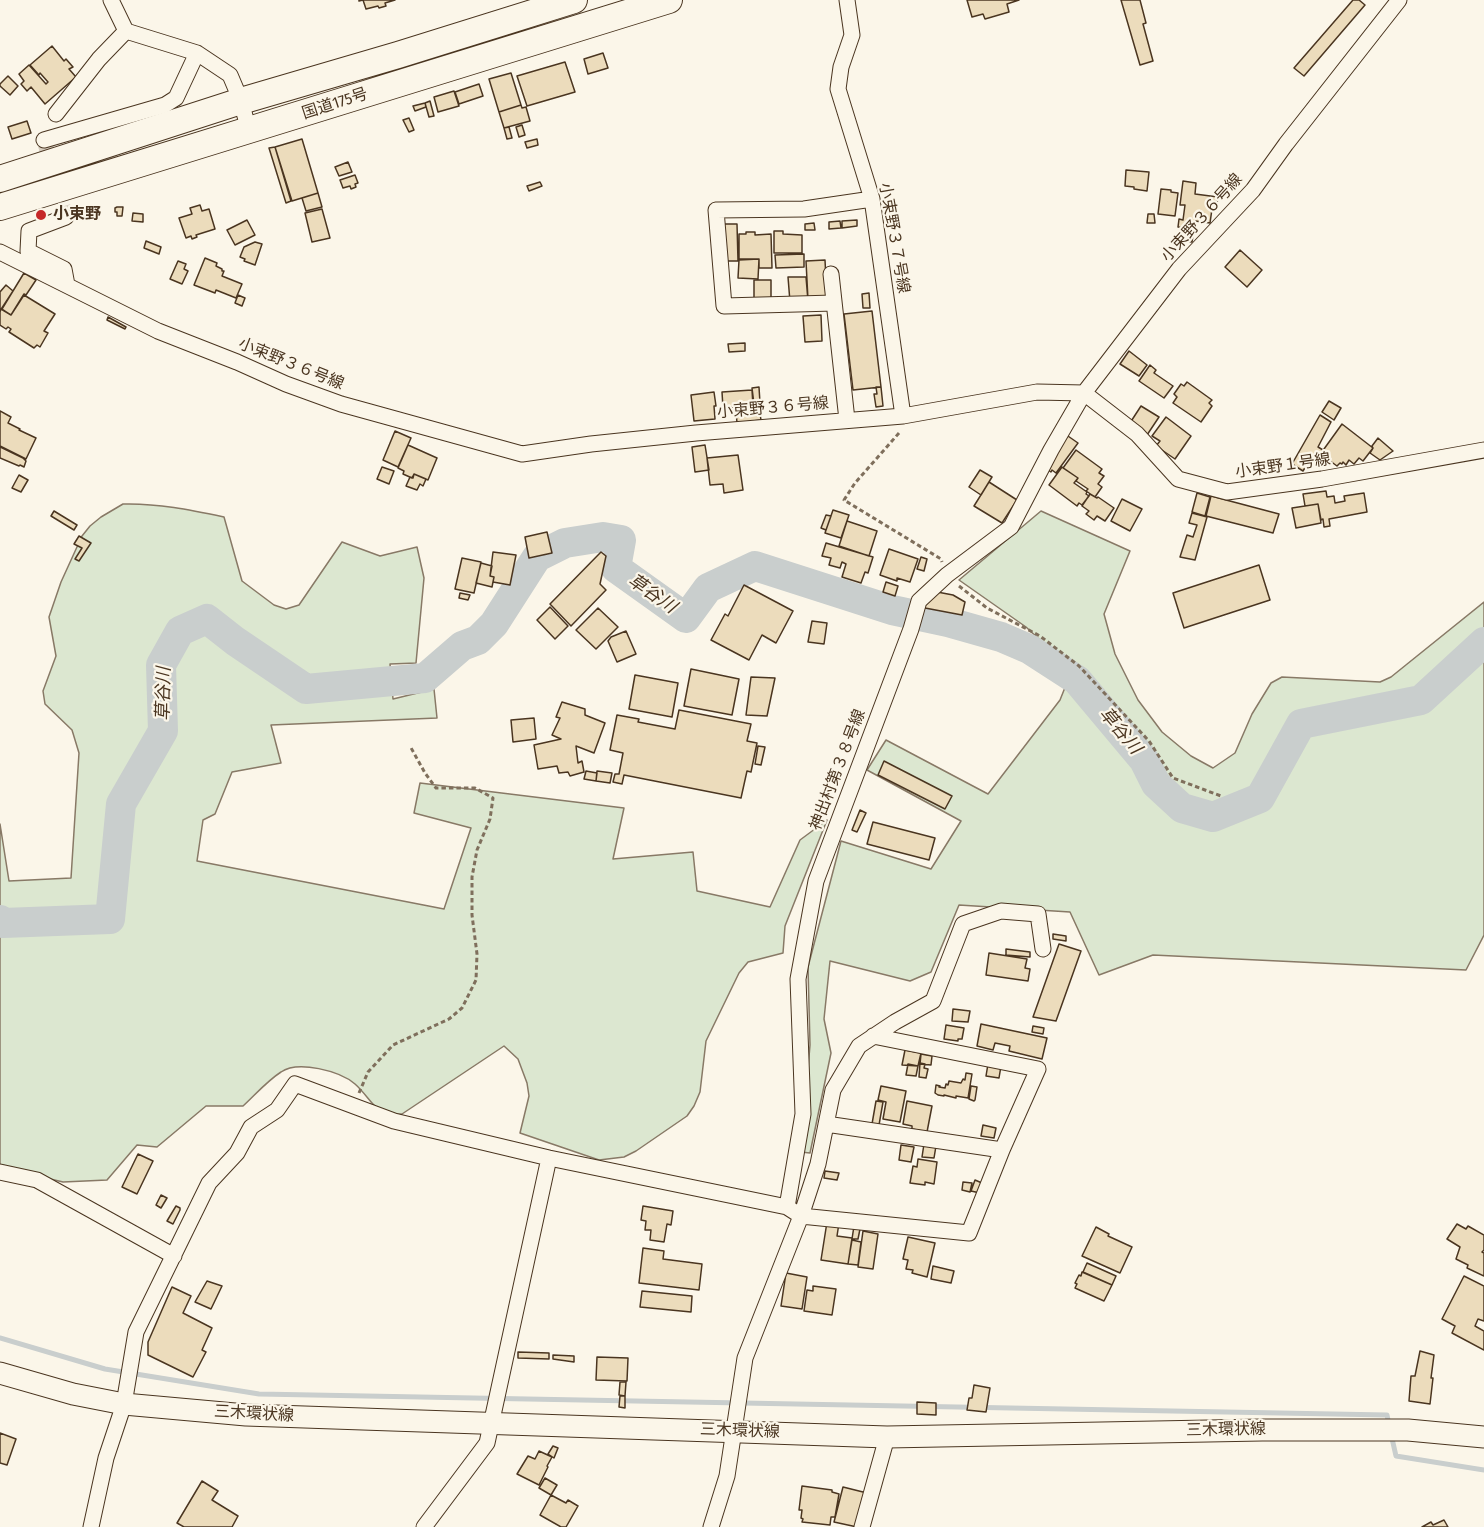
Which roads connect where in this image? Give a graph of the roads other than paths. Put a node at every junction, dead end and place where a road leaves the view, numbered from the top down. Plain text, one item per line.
1 (111, 0) edge
2 (573, 0) edge
3 (669, 0) edge
4 (847, 0) edge
5 (1399, 0) edge
6 (126, 30) junction
7 (197, 53) junction
8 (241, 101) junction
9 (56, 114) dead end
10 (249, 131) junction
11 (44, 140) dead end
12 (0, 179) edge
13 (872, 200) junction
14 (0, 207) edge
15 (66, 217) dead end
16 (0, 252) edge
17 (831, 274) dead end
18 (67, 285) junction
19 (834, 303) junction
20 (1084, 393) junction
21 (909, 415) junction
22 (848, 420) junction
23 (1484, 450) edge
24 (1043, 949) dead end
25 (873, 1036) junction
26 (826, 1124) junction
27 (1002, 1150) junction
28 (549, 1158) junction
29 (0, 1172) edge
30 (787, 1207) junction
31 (801, 1216) junction
32 (174, 1256) junction
33 (0, 1373) edge
34 (124, 1404) junction
35 (492, 1423) junction
36 (735, 1430) junction
37 (887, 1437) junction
38 (1484, 1437) edge
39 (91, 1527) edge
40 (424, 1527) edge
41 (711, 1527) edge
42 (862, 1527) edge

1 - 6 street
2 - 8 highway, 国道175号
3 - 10 highway, 国道175号
4 - 13 street, 小束野３７号線
5 - 20 street, 小束野３６号線
6 - 7 street
6 - 9 street
7 - 8 street
7 - 11 street
8 - 10 street
8 - 12 highway, 国道175号
10 - 14 highway, 国道175号
13 - 19 street
13 - 21 street, 小束野３７号線
15 - 18 street
16 - 18 street, 小束野３６号線
17 - 19 street
18 - 22 street, 小束野３６号線
19 - 22 street
20 - 21 street, 小束野３６号線
20 - 23 street, 小束野１号線
20 - 30 street, 神出村第３８号線
21 - 22 street, 小束野３６号線
24 - 25 street
25 - 26 street
25 - 27 street
26 - 27 street
26 - 31 street
27 - 31 street
28 - 30 street
28 - 32 street
28 - 35 street
29 - 32 street
30 - 31 street
31 - 36 street
32 - 34 street
33 - 34 main road, 三木環状線
34 - 35 main road, 三木環状線
34 - 39 street
35 - 36 main road, 三木環状線
35 - 40 street
36 - 37 main road, 三木環状線
36 - 41 street
37 - 38 main road, 三木環状線
37 - 42 street

